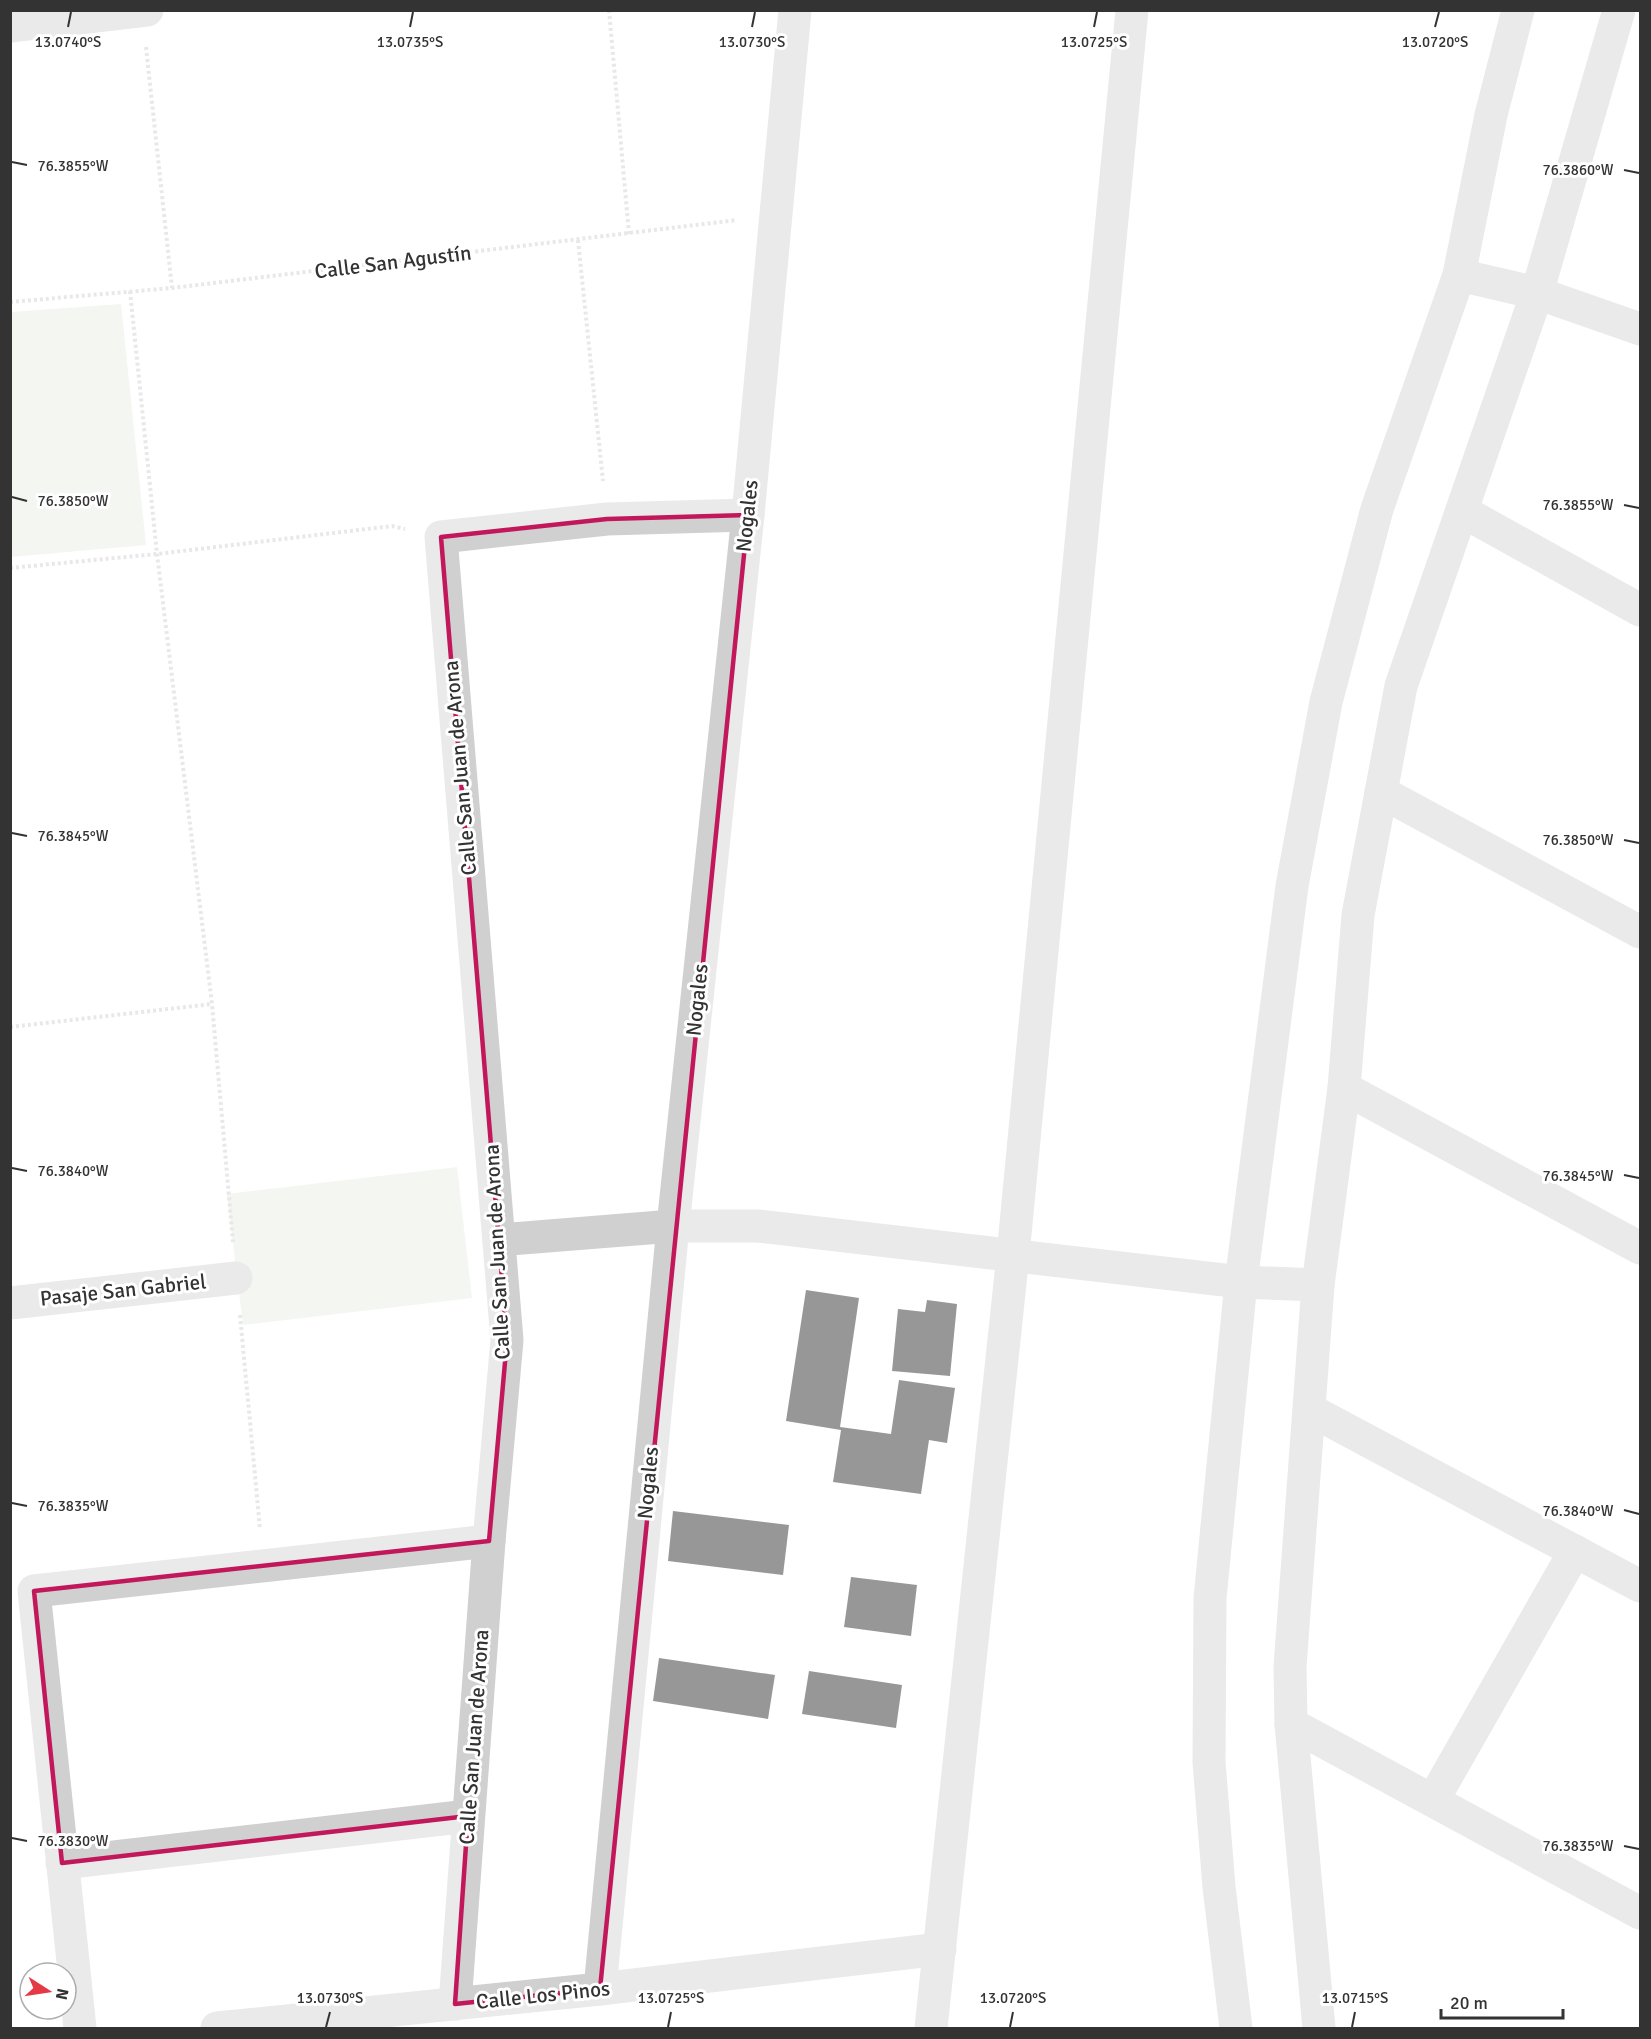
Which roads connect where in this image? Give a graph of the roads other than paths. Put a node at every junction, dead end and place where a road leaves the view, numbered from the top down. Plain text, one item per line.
1 (147, 10) edge
2 (795, 10) edge
3 (1132, 10) edge
4 (1518, 10) edge
5 (1619, 10) edge
6 (142, 11) edge
7 (10, 26) edge
8 (1459, 275) junction
9 (1537, 293) junction
10 (1641, 329) edge
11 (1462, 512) junction
12 (748, 515) junction
13 (1641, 610) edge
14 (1381, 792) junction
15 (1641, 932) edge
16 (1344, 1088) junction
17 (673, 1226) junction
18 (499, 1240) junction
19 (1641, 1248) edge
20 (1013, 1255) junction
21 (236, 1278) road end
22 (1241, 1281) junction
23 (1318, 1285) junction
24 (10, 1303) edge
25 (1310, 1410) junction
26 (489, 1541) junction
27 (1575, 1551) junction
28 (1641, 1586) edge
29 (1291, 1724) junction
30 (1433, 1800) junction
31 (468, 1816) junction
32 (62, 1863) junction
33 (1641, 1912) edge
34 (940, 1949) junction
35 (600, 1989) junction
36 (454, 2004) junction
37 (80, 2028) edge
38 (217, 2028) edge
39 (932, 2028) edge
40 (1236, 2028) edge
41 (1319, 2028) edge

1 - 6 street
2 - 12 street, Nogales
3 - 20 street
4 - 8 street
5 - 9 street
6 - 7 street
8 - 9 street
8 - 22 street
9 - 10 street
9 - 11 street
11 - 13 street
11 - 14 street
12 - 17 street, Nogales
12 - 18 street, Calle San Juan de Arona
14 - 15 street
14 - 16 street
16 - 19 street
16 - 23 street
17 - 18 street
17 - 20 street
17 - 35 street, Nogales
18 - 26 street, Calle San Juan de Arona
20 - 22 street
20 - 34 street
21 - 24 street, Pasaje San Gabriel
22 - 23 street
22 - 40 street
23 - 25 street
25 - 27 street
25 - 29 street
26 - 31 street, Calle San Juan de Arona
26 - 32 street
27 - 28 street
27 - 30 street
29 - 30 street
29 - 41 street
30 - 33 street
31 - 32 street
31 - 36 street, Calle San Juan de Arona
32 - 37 street
34 - 35 street, Calle Los Pinos
34 - 39 street
35 - 36 street, Calle Los Pinos
36 - 38 street, Calle Los Pinos

